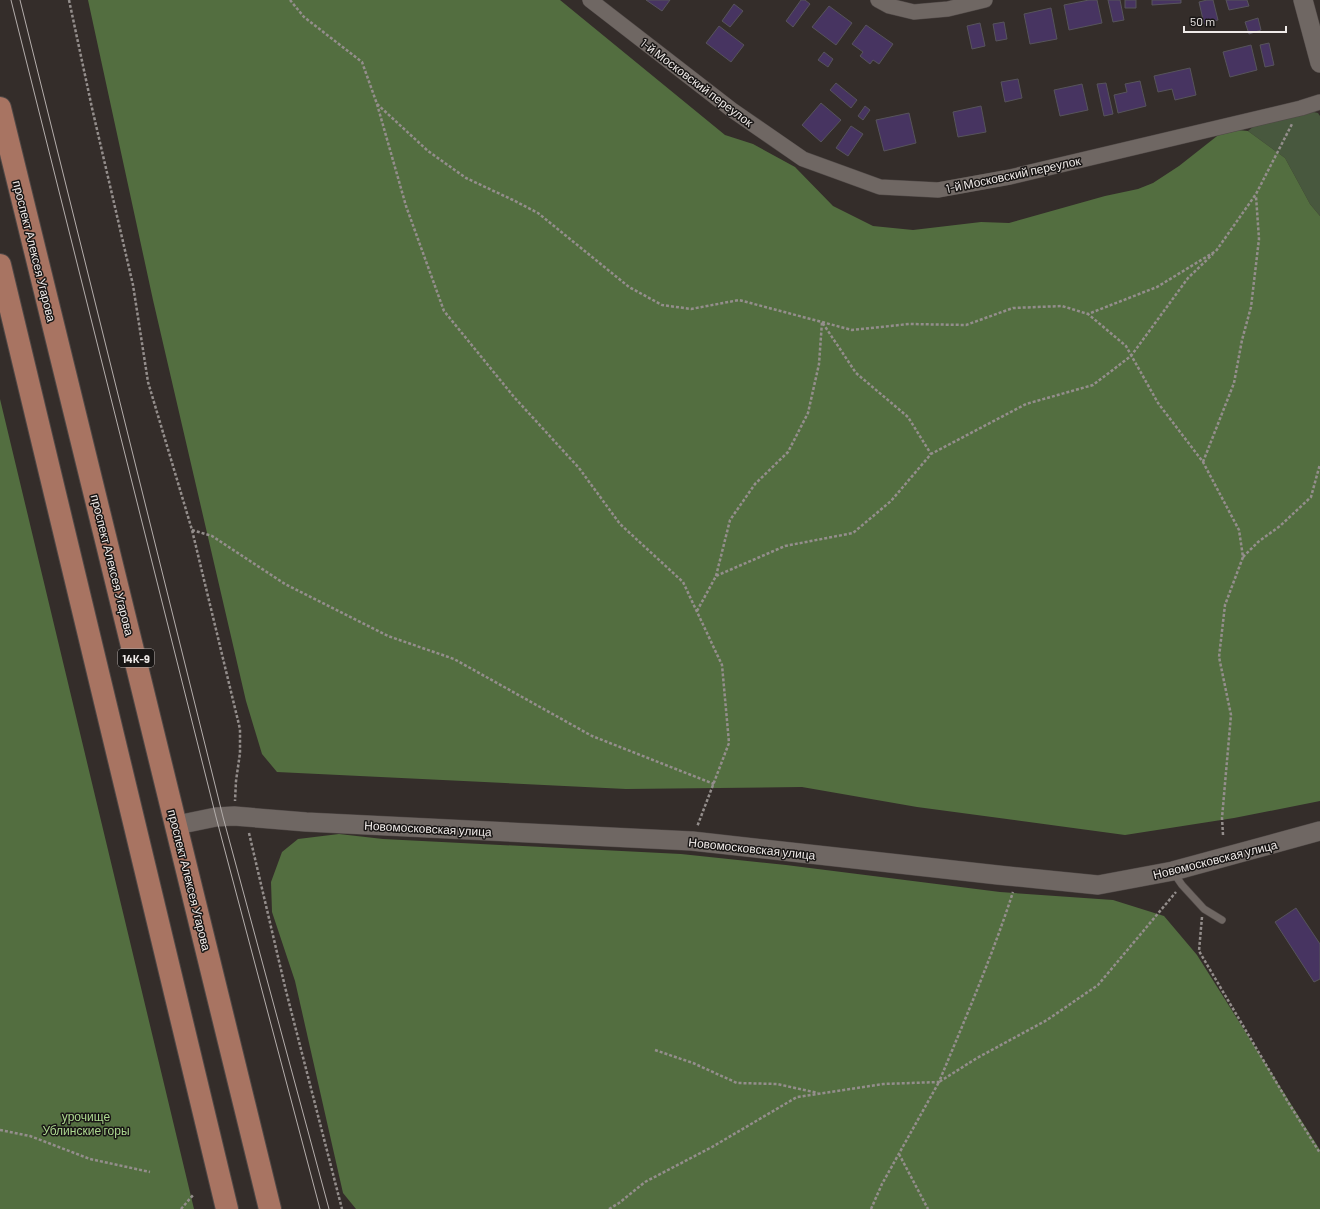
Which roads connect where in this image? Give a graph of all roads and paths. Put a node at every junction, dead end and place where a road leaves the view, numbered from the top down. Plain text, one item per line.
1 (69, 0) edge
2 (290, 0) edge
3 (590, 0) edge
4 (878, 0) edge
5 (985, 0) edge
6 (1303, 0) edge
7 (1320, 63) edge
8 (1320, 102) edge
9 (377, 104) junction
10 (0, 108) edge
11 (1301, 108) junction
12 (1256, 194) junction
13 (1216, 251) junction
14 (0, 265) edge
15 (1088, 314) junction
16 (822, 322) junction
17 (1131, 356) junction
18 (931, 454) junction
19 (1202, 462) junction
20 (1320, 464) edge
21 (192, 530) junction
22 (1243, 557) junction
23 (716, 576) junction
24 (697, 611) junction
25 (714, 784) junction
26 (240, 816) junction
27 (177, 825) junction
28 (1320, 831) edge
29 (1223, 834) dead end
30 (692, 841) junction
31 (1015, 876) junction
32 (1178, 878) junction
33 (1204, 910) junction
34 (1222, 920) dead end
35 (655, 1050) dead end
36 (939, 1082) junction
37 (821, 1093) junction
38 (0, 1130) edge
39 (1320, 1153) edge
40 (899, 1154) junction
41 (150, 1172) dead end
42 (194, 1194) dead end
43 (181, 1209) edge
44 (227, 1209) edge
45 (270, 1209) edge
46 (342, 1209) edge
47 (609, 1209) edge
48 (871, 1209) edge
49 (928, 1209) edge

1 - 21 path
2 - 9 path
3 - 11 street, 1-й Московский переулок
4 - 5 street
6 - 7 street
8 - 11 street, 1-й Московский переулок
9 - 16 path
9 - 24 path
10 - 27 main road, проспект Алексея Угарова / 14К-9
11 - 12 path
12 - 13 path
12 - 19 path
13 - 15 path
13 - 17 path
14 - 44 main road
15 - 16 path
15 - 17 path
16 - 18 path
16 - 23 path
17 - 18 path
17 - 19 path
18 - 23 path
19 - 22 path
20 - 22 path
21 - 25 path
21 - 26 path
22 - 29 path
23 - 24 path
24 - 25 path
25 - 30 path
26 - 27 street, Новомосковская улица
26 - 30 street, Новомосковская улица
26 - 46 path
27 - 45 main road, проспект Алексея Угарова / 14К-9
28 - 32 street, Новомосковская улица
30 - 31 street, Новомосковская улица
31 - 32 street, Новомосковская улица
31 - 36 path
32 - 33 lane
32 - 36 path
33 - 34 lane
33 - 39 path
35 - 37 path
36 - 37 path
36 - 40 path
37 - 47 path
38 - 41 path
40 - 48 path
40 - 49 path
42 - 43 path

